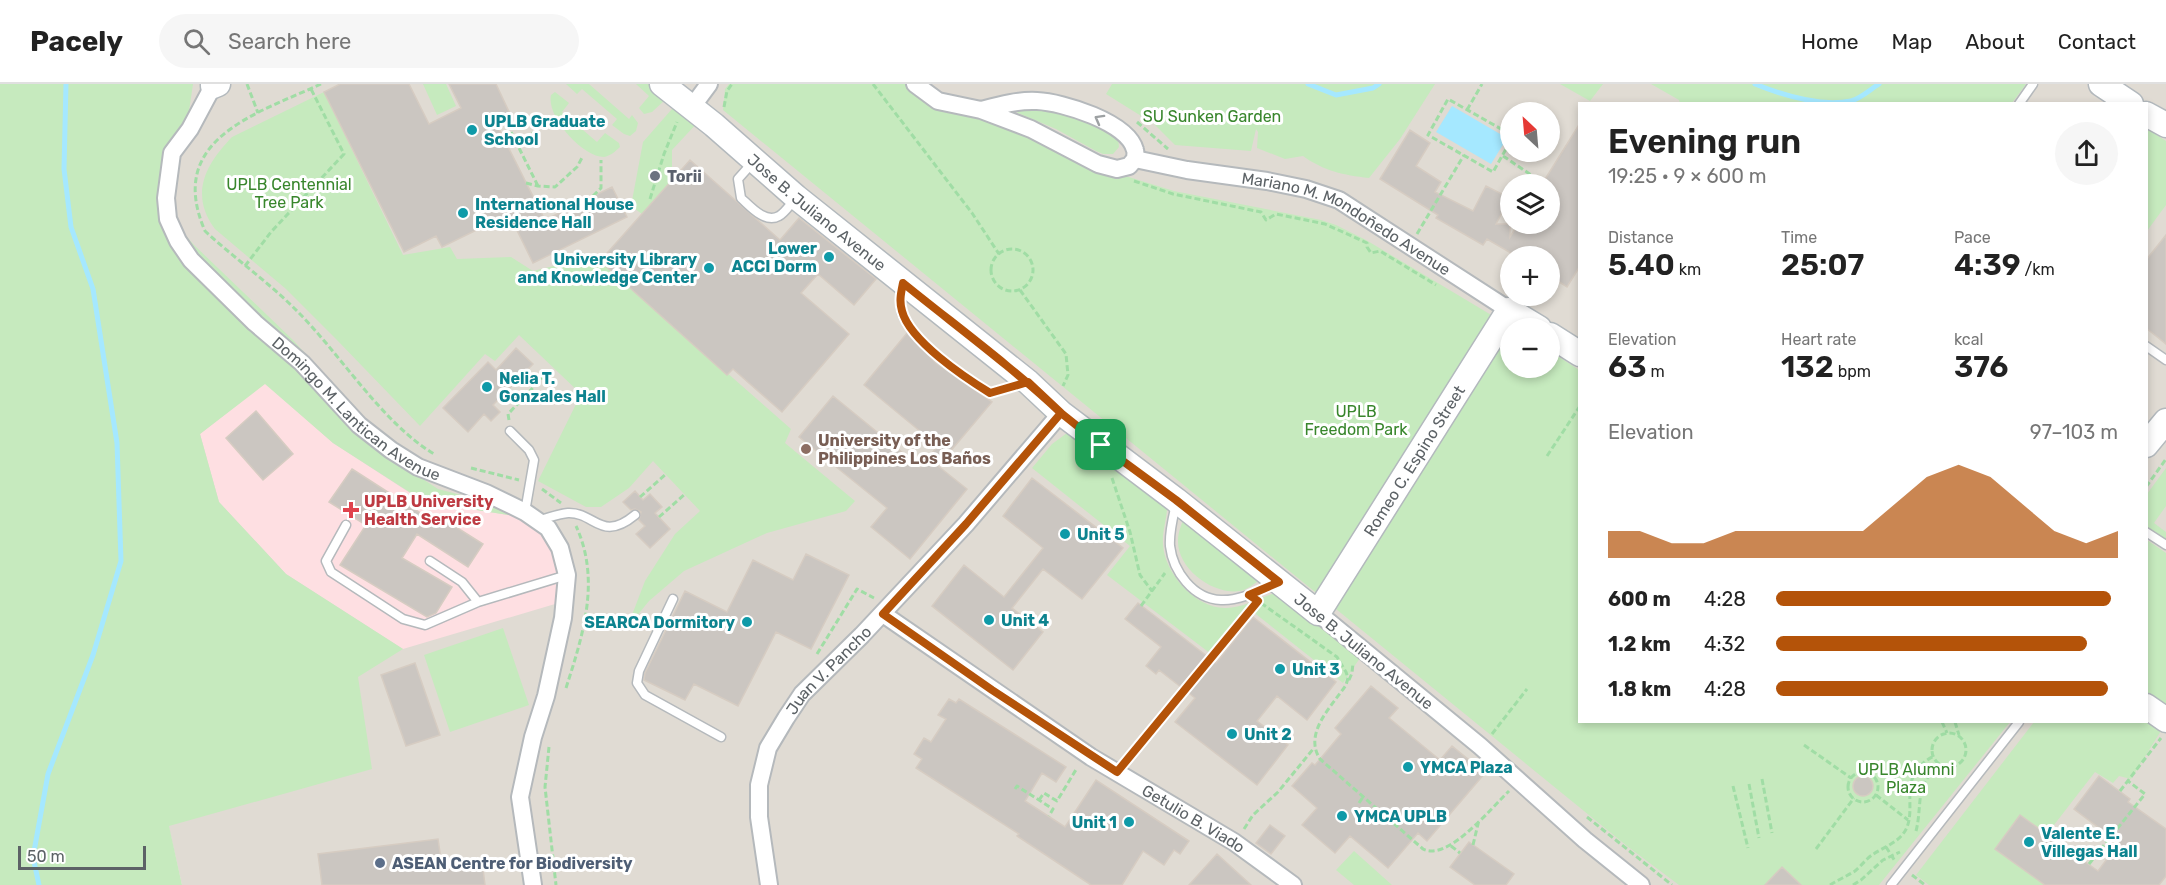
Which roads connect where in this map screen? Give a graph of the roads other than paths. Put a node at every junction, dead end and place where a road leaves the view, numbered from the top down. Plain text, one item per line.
1 (662, 84) edge
2 (709, 84) edge
3 (915, 84) edge
4 (2033, 84) edge
5 (2101, 84) edge
6 (215, 85) edge
7 (2020, 102) edge
8 (2127, 102) edge
9 (688, 104) junction
10 (981, 110) junction
11 (2148, 115) edge
12 (2166, 125) edge
13 (1135, 159) junction
14 (754, 161) junction
15 (796, 197) junction
16 (903, 283) junction
17 (1509, 310) junction
18 (1522, 318) edge
19 (1560, 341) edge
20 (2148, 347) edge
21 (1578, 353) edge
22 (2166, 360) edge
23 (1028, 382) junction
24 (1061, 413) junction
25 (2166, 421) edge
26 (510, 431) road end
27 (2148, 443) edge
28 (1176, 500) junction
29 (635, 515) dead end
30 (532, 516) junction
31 (346, 525) dead end
32 (2148, 533) edge
33 (2166, 545) edge
34 (430, 561) dead end
35 (567, 575) junction
36 (1279, 582) junction
37 (673, 599) dead end
38 (478, 602) junction
39 (1318, 613) junction
40 (883, 614) junction
41 (2148, 708) edge
42 (2018, 723) edge
43 (2165, 727) edge
44 (721, 737) dead end
45 (533, 885) edge
46 (769, 885) edge
47 (1293, 885) edge
48 (1641, 885) edge
49 (1891, 885) edge

1 - 9 street, Jose B. Juliano Avenue
2 - 9 street
3 - 10 street, Mariano M. Mondoñedo Avenue
4 - 7 lane
5 - 8 street
6 - 30 street, Domingo M. Lantican Avenue
9 - 14 street, Jose B. Juliano Avenue
10 - 13 street, Mariano M. Mondoñedo Avenue
13 -> 10 street, Mariano M. Mondoñedo Avenue
11 - 12 street
13 - 17 street, Mariano M. Mondoñedo Avenue
14 - 15 street, Jose B. Juliano Avenue
14 - 15 lane
15 - 16 street, Jose B. Juliano Avenue
16 - 23 street, Jose B. Juliano Avenue
16 - 23 lane
17 - 18 street, Mariano M. Mondoñedo Avenue
17 - 39 street, Romeo C. Espino Street
19 - 21 street
20 - 22 lane
23 - 24 street, Jose B. Juliano Avenue
24 - 28 street, Jose B. Juliano Avenue
24 - 40 street, Juan V. Pancho
25 - 27 street
26 - 30 lane
28 - 36 street, Jose B. Juliano Avenue
28 - 36 lane
29 - 30 lane
30 - 35 street, Domingo M. Lantican Avenue
31 - 38 lane
32 - 33 lane
34 - 38 lane
35 - 38 lane
35 - 45 street, Domingo M. Lantican Avenue
36 - 39 street, Jose B. Juliano Avenue
37 - 44 lane
39 - 48 street, Jose B. Juliano Avenue
40 - 46 street, Juan V. Pancho
40 - 47 street, Getulio B. Viado
41 - 43 street
42 - 49 lane

